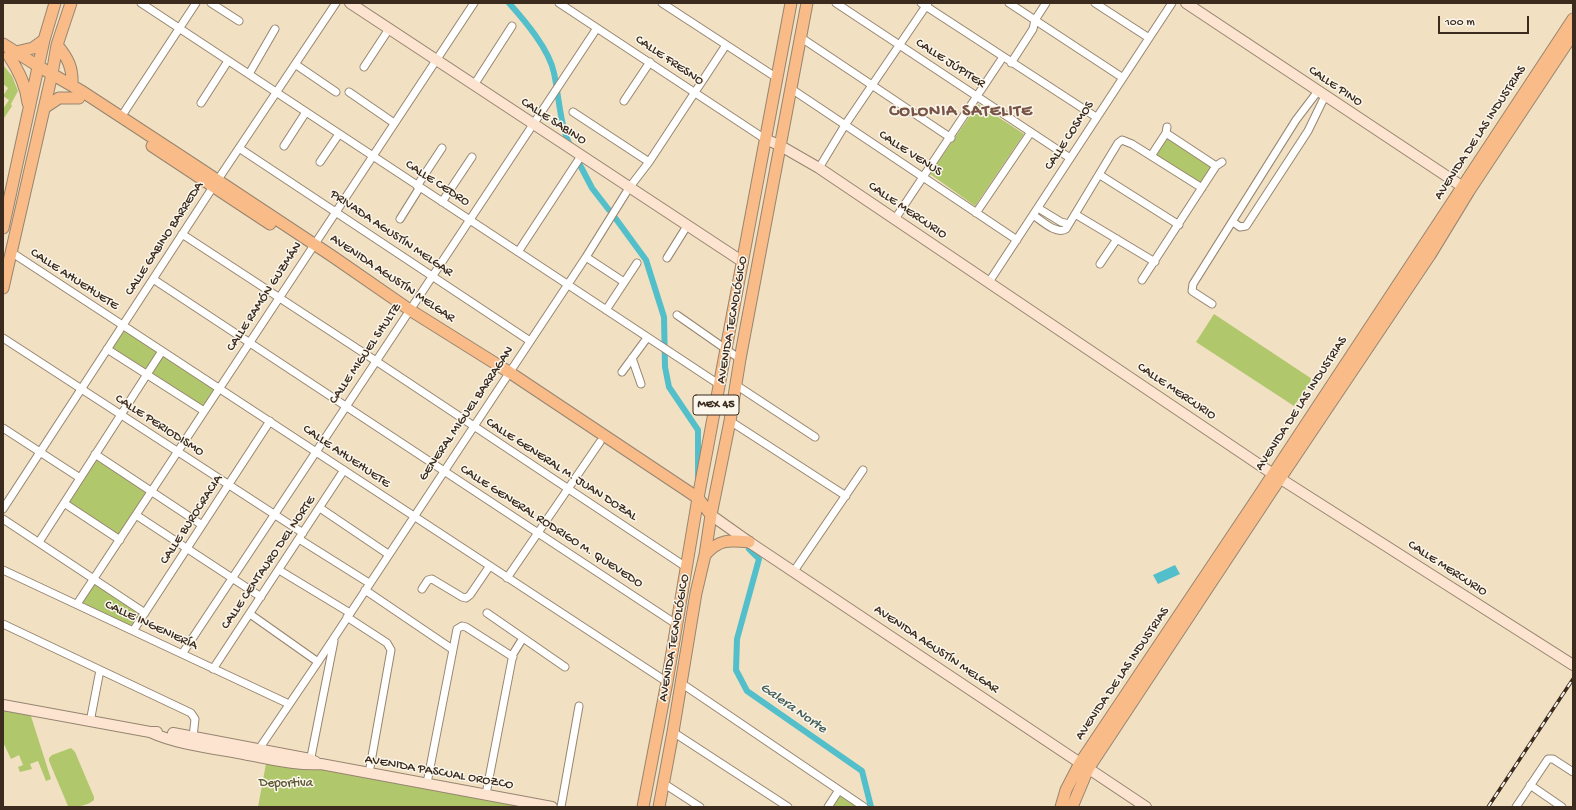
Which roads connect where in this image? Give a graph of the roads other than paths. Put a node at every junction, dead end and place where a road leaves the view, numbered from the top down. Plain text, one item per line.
1 (55, 3) edge
2 (71, 3) edge
3 (141, 3) edge
4 (196, 3) edge
5 (211, 3) edge
6 (336, 3) edge
7 (350, 3) edge
8 (474, 3) edge
9 (560, 3) edge
10 (662, 3) edge
11 (790, 3) edge
12 (807, 3) edge
13 (836, 3) edge
14 (1008, 3) edge
15 (1046, 3) edge
16 (1095, 3) edge
17 (1172, 3) edge
18 (1186, 3) edge
19 (925, 4) edge
20 (1573, 19) edge
21 (1035, 20) junction
22 (239, 21) dead end
23 (512, 26) dead end
24 (180, 28) junction
25 (597, 28) junction
26 (275, 29) dead end
27 (389, 29) junction
28 (1573, 34) edge
29 (800, 37) junction
30 (1149, 38) junction
31 (44, 40) junction
32 (3, 44) edge
33 (57, 45) junction
34 (726, 45) junction
35 (900, 46) junction
36 (9, 53) edge
37 (1003, 57) junction
38 (436, 60) junction
39 (228, 61) junction
40 (650, 62) junction
41 (1011, 63) junction
42 (295, 64) junction
43 (364, 67) dead end
44 (38, 70) junction
45 (249, 74) junction
46 (51, 78) junction
47 (777, 78) junction
48 (1123, 78) junction
49 (72, 85) junction
50 (474, 85) junction
51 (873, 86) junction
52 (790, 88) junction
53 (276, 92) junction
54 (336, 92) dead end
55 (349, 92) dead end
56 (695, 93) junction
57 (1322, 94) junction
58 (977, 96) junction
59 (79, 98) junction
60 (624, 101) dead end
61 (201, 103) dead end
62 (44, 108) junction
63 (29, 110) junction
64 (306, 112) junction
65 (573, 112) dead end
66 (1303, 113) junction
67 (121, 117) junction
68 (1096, 118) junction
69 (1313, 119) junction
70 (394, 123) junction
71 (533, 124) junction
72 (845, 126) junction
73 (1031, 132) junction
74 (339, 134) junction
75 (950, 138) junction
76 (766, 139) junction
77 (780, 145) junction
78 (284, 146) dead end
79 (239, 148) junction
80 (442, 148) dead end
81 (373, 156) junction
82 (581, 156) junction
83 (1151, 156) junction
84 (472, 157) dead end
85 (1070, 158) junction
86 (320, 162) dead end
87 (649, 162) junction
88 (819, 168) junction
89 (1265, 169) junction
90 (1100, 175) junction
91 (924, 177) junction
92 (1277, 177) junction
93 (215, 183) junction
94 (419, 187) junction
95 (629, 188) junction
96 (1202, 188) junction
97 (1466, 189) junction
98 (442, 202) junction
99 (1038, 208) junction
100 (336, 212) junction
101 (976, 213) junction
102 (1075, 214) junction
103 (1033, 215) junction
104 (400, 219) dead end
105 (895, 219) junction
106 (470, 220) junction
107 (1233, 222) junction
108 (1069, 224) junction
109 (1179, 225) junction
110 (687, 226) junction
111 (3, 228) edge
112 (182, 234) junction
113 (1117, 238) junction
114 (1017, 240) junction
115 (312, 247) junction
116 (11, 252) junction
117 (518, 252) junction
118 (586, 257) junction
119 (667, 258) dead end
120 (743, 262) junction
121 (1155, 262) junction
122 (637, 263) dead end
123 (1100, 264) dead end
124 (433, 276) junction
125 (153, 279) junction
126 (1142, 280) dead end
127 (624, 282) junction
128 (989, 282) junction
129 (568, 285) junction
130 (3, 288) edge
131 (279, 299) junction
132 (1212, 304) dead end
133 (606, 310) junction
134 (408, 313) junction
135 (677, 315) dead end
136 (122, 325) junction
137 (3, 338) edge
138 (648, 338) junction
139 (530, 341) junction
140 (249, 343) junction
141 (107, 349) junction
142 (726, 350) junction
143 (162, 351) junction
144 (632, 358) junction
145 (740, 359) junction
146 (376, 361) junction
147 (622, 372) dead end
148 (147, 374) junction
149 (507, 375) junction
150 (641, 384) dead end
151 (720, 385) junction
152 (736, 385) junction
153 (219, 387) junction
154 (80, 389) junction
155 (346, 406) junction
156 (204, 411) junction
157 (121, 415) junction
158 (270, 421) junction
159 (730, 421) junction
160 (473, 427) junction
161 (3, 428) edge
162 (814, 437) dead end
163 (600, 442) junction
164 (40, 452) junction
165 (178, 452) junction
166 (317, 452) junction
167 (95, 454) junction
168 (344, 470) junction
169 (864, 470) dead end
170 (444, 471) junction
171 (1277, 476) junction
172 (80, 478) junction
173 (701, 482) junction
174 (229, 485) junction
175 (568, 490) junction
176 (686, 490) junction
177 (152, 492) junction
178 (846, 496) junction
179 (697, 502) junction
180 (64, 503) junction
181 (320, 508) junction
182 (3, 509) edge
183 (274, 515) junction
184 (711, 515) junction
185 (136, 516) junction
186 (413, 516) junction
187 (3, 518) edge
188 (202, 525) junction
189 (538, 533) junction
190 (301, 536) junction
191 (120, 540) junction
192 (39, 542) junction
193 (749, 542) junction
194 (187, 549) junction
195 (388, 554) junction
196 (705, 555) junction
197 (489, 567) junction
198 (686, 567) junction
199 (3, 570) edge
200 (279, 570) junction
201 (794, 571) junction
202 (232, 578) junction
203 (507, 578) junction
204 (94, 579) junction
205 (369, 583) junction
206 (422, 589) dead end
207 (365, 590) junction
208 (261, 597) junction
209 (77, 604) junction
210 (145, 613) junction
211 (487, 613) dead end
212 (250, 614) junction
213 (349, 615) junction
214 (3, 624) edge
215 (676, 624) junction
216 (133, 631) junction
217 (335, 637) junction
218 (523, 638) junction
219 (452, 649) junction
220 (182, 654) junction
221 (513, 657) junction
222 (318, 662) junction
223 (1573, 666) edge
224 (565, 667) dead end
225 (213, 669) junction
226 (100, 670) junction
227 (667, 682) junction
228 (681, 683) junction
229 (290, 704) junction
230 (3, 705) edge
231 (579, 706) dead end
232 (90, 722) junction
233 (150, 732) junction
234 (673, 732) junction
235 (193, 737) junction
236 (258, 749) junction
237 (310, 762) junction
238 (1084, 766) junction
239 (1573, 772) edge
240 (369, 773) junction
241 (427, 783) junction
242 (663, 783) junction
243 (1530, 785) junction
244 (839, 790) junction
245 (486, 794) junction
246 (552, 807) edge
247 (561, 807) edge
248 (643, 807) edge
249 (659, 807) edge
250 (700, 807) edge
251 (788, 807) edge
252 (828, 807) edge
253 (864, 807) edge
254 (1061, 807) edge
255 (1072, 807) edge
256 (1146, 807) edge
257 (1516, 807) edge
258 (1562, 807) edge

1 - 31 main road
2 - 33 main road
3 - 24 street, CALLE CEDRO
4 - 24 street
5 - 22 street
6 - 42 street, CALLE GABINO BARREDA
7 - 27 main road, CALLE SABINO
8 - 38 street, CALLE RAMÓN GUZMÁN
9 - 25 street, CALLE FRESNO
10 - 34 street
11 - 47 main road, AVENIDA TECNOLÓGICO / MEX 45
12 - 29 main road, AVENIDA TECNOLÓGICO / MEX 45
13 - 35 street, CALLE JÚPITER
14 - 21 street
15 - 21 street
16 - 30 street
17 - 30 street, CALLE COSMOS
18 - 57 main road, CALLE PINO
19 - 35 street
19 - 37 street
20 - 97 main road, AVENIDA DE LAS INDUSTRIAS
21 - 41 street
21 - 48 street
23 - 50 street
24 - 39 street, CALLE CEDRO
24 - 67 street
25 - 40 street, CALLE FRESNO
25 - 71 street, CALLE MIGUEL SHULTZ
26 - 45 street
27 - 38 main road, CALLE SABINO
27 - 43 street
28 - 97 main road, AVENIDA DE LAS INDUSTRIAS
29 - 51 street
29 - 52 main road, AVENIDA TECNOLÓGICO / MEX 45
30 - 48 street, CALLE COSMOS
31 - 36 main road
31 - 44 main road
32 - 36 main road
33 - 46 main road
33 - 49 main road
34 - 47 street
34 - 56 street, GENERAL MIGUEL BARRAGAN
35 - 51 street
35 - 58 street, CALLE JÚPITER
36 - 44 main road
36 - 63 main road
37 - 41 street
37 - 58 street
38 - 50 main road, CALLE SABINO
38 - 70 street, CALLE RAMÓN GUZMÁN
39 - 45 street, CALLE CEDRO
39 - 61 street
40 - 56 street, CALLE FRESNO
40 - 60 street
41 - 68 street
42 - 53 street, CALLE GABINO BARREDA
42 - 54 street
44 - 46 main road
44 - 63 main road
45 - 53 street, CALLE CEDRO
46 - 49 main road, AVENIDA AGUSTÍN MELGAR
46 - 59 main road, AVENIDA AGUSTÍN MELGAR
46 - 62 main road
47 - 76 main road, AVENIDA TECNOLÓGICO / MEX 45
48 - 68 street, CALLE COSMOS
49 - 67 main road, AVENIDA AGUSTÍN MELGAR
50 - 71 main road, CALLE SABINO
51 - 72 street
51 - 75 street
52 - 72 street, CALLE VENUS
52 - 77 main road, AVENIDA TECNOLÓGICO / MEX 45
53 - 64 street, CALLE CEDRO
53 - 79 street, CALLE GABINO BARREDA
55 - 70 street
56 - 76 street, CALLE FRESNO
56 - 87 street, GENERAL MIGUEL BARRAGAN
57 - 66 street
57 - 69 street
57 - 97 main road, CALLE PINO
58 - 73 street, CALLE JÚPITER
58 - 75 street
59 - 62 main road
59 - 93 main road, AVENIDA AGUSTÍN MELGAR
62 - 116 main road
63 - 111 main road
64 - 74 street, CALLE CEDRO
64 - 78 street
65 - 87 street
66 - 69 street
66 - 89 street
67 - 93 main road, AVENIDA AGUSTÍN MELGAR
68 - 85 street, CALLE COSMOS
69 - 92 street
70 - 81 street, CALLE RAMÓN GUZMÁN
71 - 82 main road, CALLE SABINO
71 - 106 street, CALLE MIGUEL SHULTZ
72 - 88 street
72 - 91 street, CALLE VENUS
73 - 85 street, CALLE JÚPITER
73 - 101 street
74 - 81 street, CALLE CEDRO
74 - 86 street
75 - 91 street
76 - 77 main road, CALLE MERCURIO
76 - 120 main road, AVENIDA TECNOLÓGICO / MEX 45
77 - 88 main road, CALLE MERCURIO
77 - 145 main road, AVENIDA TECNOLÓGICO / MEX 45
79 - 93 street, CALLE GABINO BARREDA
79 - 100 street, PRIVADA AGUSTÍN MELGAR
80 - 94 street
81 - 94 street, CALLE CEDRO
81 - 100 street, CALLE RAMÓN GUZMÁN
82 - 95 main road, CALLE SABINO
82 - 117 street
83 - 90 street
83 - 96 street
83 - 96 street
84 - 98 street
85 - 99 street, CALLE COSMOS
87 - 95 street, GENERAL MIGUEL BARRAGAN
88 - 105 main road, CALLE MERCURIO
89 - 92 street
89 - 107 street
90 - 102 street
90 - 109 street
91 - 101 street, CALLE VENUS
91 - 105 street
92 - 107 street
93 - 112 street, CALLE GABINO BARREDA
93 - 115 main road, AVENIDA AGUSTÍN MELGAR
94 - 98 street, CALLE CEDRO
94 - 104 street
95 - 110 main road, CALLE SABINO
95 - 118 street, GENERAL MIGUEL BARRAGAN
96 - 109 street
97 - 171 main road, AVENIDA DE LAS INDUSTRIAS
98 - 106 street, CALLE CEDRO
99 - 103 street, CALLE COSMOS
99 - 108 street
100 - 115 street, CALLE RAMÓN GUZMÁN
100 - 124 street, PRIVADA AGUSTÍN MELGAR
101 - 114 street, CALLE VENUS
102 - 108 street
102 - 113 street
103 - 108 street
103 - 114 street, CALLE COSMOS
105 - 128 main road, CALLE MERCURIO
106 - 117 street, CALLE CEDRO
106 - 124 street, CALLE MIGUEL SHULTZ
107 - 132 street
109 - 121 street
110 - 119 street
110 - 120 main road, CALLE SABINO
112 - 125 street, CALLE GABINO BARREDA
112 - 131 street, CALLE GENERAL M. JUAN DOZAL
113 - 121 street
113 - 123 street
114 - 128 street, CALLE COSMOS
115 - 131 street, CALLE RAMÓN GUZMÁN
115 - 134 main road, AVENIDA AGUSTÍN MELGAR
116 - 130 main road
116 - 136 street, CALLE AHUEHUETE
117 - 129 street, CALLE CEDRO
118 - 127 street
118 - 129 street, GENERAL MIGUEL BARRAGAN
120 - 142 main road, AVENIDA TECNOLÓGICO / MEX 45
121 - 126 street
122 - 127 street
124 - 134 street, CALLE MIGUEL SHULTZ
124 - 139 street, PRIVADA AGUSTÍN MELGAR
125 - 136 street, CALLE GABINO BARREDA
125 - 140 street, CALLE GENERAL RODRIGO M. QUEVEDO
127 - 133 street
128 - 171 main road, CALLE MERCURIO
129 - 133 street, CALLE CEDRO
129 - 139 street, GENERAL MIGUEL BARRAGAN
131 - 140 street, CALLE RAMÓN GUZMÁN
131 - 146 street, CALLE GENERAL M. JUAN DOZAL
133 - 138 street, CALLE CEDRO
134 - 146 street, CALLE MIGUEL SHULTZ
134 - 149 main road, AVENIDA AGUSTÍN MELGAR
135 - 142 street
136 - 141 street, CALLE GABINO BARREDA
136 - 143 street, CALLE AHUEHUETE
137 - 154 street, CALLE PERIODISMO
138 - 144 street
138 - 151 street, CALLE CEDRO
139 - 149 street, GENERAL MIGUEL BARRAGAN
140 - 153 street, CALLE RAMÓN GUZMÁN
140 - 155 street, CALLE GENERAL RODRIGO M. QUEVEDO
141 - 148 street
141 - 154 street, CALLE GABINO BARREDA
142 - 145 street
142 - 151 main road, AVENIDA TECNOLÓGICO / MEX 45
143 - 148 street
143 - 153 street, CALLE AHUEHUETE
144 - 147 street
144 - 150 street
145 - 152 main road, AVENIDA TECNOLÓGICO / MEX 45
146 - 155 street, CALLE MIGUEL SHULTZ
146 - 160 street, CALLE GENERAL M. JUAN DOZAL
148 - 156 street
148 - 157 street
149 - 160 street, GENERAL MIGUEL BARRAGAN
149 - 163 main road, AVENIDA AGUSTÍN MELGAR
149 - 176 main road, AVENIDA AGUSTÍN MELGAR
151 - 173 main road, AVENIDA TECNOLÓGICO / MEX 45
152 - 159 main road, AVENIDA TECNOLÓGICO / MEX 45
152 - 162 street
153 - 156 street, CALLE RAMÓN GUZMÁN
153 - 158 street, CALLE AHUEHUETE
154 - 157 street, CALLE PERIODISMO
154 - 164 street, CALLE GABINO BARREDA
155 - 166 street, CALLE MIGUEL SHULTZ
155 - 170 street, CALLE GENERAL RODRIGO M. QUEVEDO
156 - 165 street, CALLE RAMÓN GUZMÁN
157 - 165 street, CALLE PERIODISMO
157 - 167 street
158 - 166 street, CALLE AHUEHUETE
158 - 174 street, CALLE BUROCRACIA
159 - 178 street
159 - 184 main road, AVENIDA TECNOLÓGICO / MEX 45
160 - 170 street, GENERAL MIGUEL BARRAGAN
160 - 175 street, CALLE GENERAL M. JUAN DOZAL
161 - 164 street
163 - 175 street
163 - 179 main road, AVENIDA AGUSTÍN MELGAR
164 - 172 street
164 - 182 street, CALLE GABINO BARREDA
165 - 174 street, CALLE PERIODISMO
165 - 177 street, CALLE RAMÓN GUZMÁN
166 - 168 street, CALLE AHUEHUETE
166 - 183 street, CALLE MIGUEL SHULTZ
167 - 172 street
167 - 177 street
168 - 181 street, CALLE CENTAURO DEL NORTE
168 - 186 street, CALLE AHUEHUETE
169 - 178 street
170 - 186 street, GENERAL MIGUEL BARRAGAN
170 - 189 street, CALLE GENERAL RODRIGO M. QUEVEDO
171 - 223 main road, CALLE MERCURIO
171 - 238 main road, AVENIDA DE LAS INDUSTRIAS
172 - 180 street
173 - 176 main road
173 - 179 main road, AVENIDA TECNOLÓGICO / MEX 45
174 - 183 street, CALLE PERIODISMO
174 - 188 street, CALLE BUROCRACIA
175 - 189 street
175 - 198 street, CALLE GENERAL M. JUAN DOZAL
176 - 179 main road, AVENIDA AGUSTÍN MELGAR
177 - 185 street, CALLE RAMÓN GUZMÁN
177 - 188 street
178 - 201 street
179 - 184 main road, AVENIDA AGUSTÍN MELGAR
179 - 198 main road, AVENIDA TECNOLÓGICO / MEX 45
180 - 191 street
180 - 192 street
181 - 190 street, CALLE CENTAURO DEL NORTE
181 - 195 street
183 - 190 street, CALLE PERIODISMO
183 - 202 street, CALLE MIGUEL SHULTZ
184 - 193 main road, AVENIDA AGUSTÍN MELGAR
184 - 196 main road, AVENIDA TECNOLÓGICO / MEX 45
185 - 191 street, CALLE RAMÓN GUZMÁN
185 - 194 street
186 - 195 street, GENERAL MIGUEL BARRAGAN
186 - 197 street, CALLE AHUEHUETE
187 - 192 street
188 - 194 street, CALLE BUROCRACIA
189 - 203 street
189 - 215 street, CALLE GENERAL RODRIGO M. QUEVEDO
190 - 200 street, CALLE CENTAURO DEL NORTE
190 - 205 street, CALLE PERIODISMO
191 - 204 street, CALLE RAMÓN GUZMÁN
192 - 204 street
193 - 196 main road
193 - 201 main road, AVENIDA AGUSTÍN MELGAR
194 - 202 street
194 - 210 street, CALLE BUROCRACIA
195 - 205 street, GENERAL MIGUEL BARRAGAN
196 - 228 main road, AVENIDA TECNOLÓGICO / MEX 45
197 - 203 street, CALLE AHUEHUETE
197 - 206 street
198 - 215 main road, AVENIDA TECNOLÓGICO / MEX 45
199 - 209 street, CALLE INGENIERÍA
200 - 208 street, CALLE CENTAURO DEL NORTE
200 - 213 street
201 - 238 main road, AVENIDA AGUSTÍN MELGAR
202 - 208 street
202 - 220 street, CALLE MIGUEL SHULTZ
203 - 227 street, CALLE AHUEHUETE
204 - 209 street, CALLE RAMÓN GUZMÁN
204 - 210 street
205 - 207 street, GENERAL MIGUEL BARRAGAN
207 - 213 street, GENERAL MIGUEL BARRAGAN
207 - 219 street
208 - 212 street, CALLE CENTAURO DEL NORTE
209 - 216 street, CALLE INGENIERÍA
210 - 216 street, CALLE BUROCRACIA
211 - 218 street
212 - 222 street
212 - 225 street, CALLE CENTAURO DEL NORTE
213 - 217 street, GENERAL MIGUEL BARRAGAN
213 - 240 street
214 - 226 street
215 - 227 main road, AVENIDA TECNOLÓGICO / MEX 45
216 - 220 street, CALLE INGENIERÍA
217 - 222 street, GENERAL MIGUEL BARRAGAN
217 - 237 street
218 - 221 street
218 - 224 street
219 - 221 street
219 - 241 street
220 - 225 street, CALLE INGENIERÍA
221 - 245 street
222 - 229 street, GENERAL MIGUEL BARRAGAN
225 - 229 street, CALLE INGENIERÍA
226 - 232 street
226 - 235 street
227 - 248 main road, AVENIDA TECNOLÓGICO / MEX 45
228 - 234 main road, AVENIDA TECNOLÓGICO / MEX 45
228 - 244 street
229 - 236 street, GENERAL MIGUEL BARRAGAN
230 - 232 main road, AVENIDA PASCUAL OROZCO
231 - 247 street
232 - 233 main road, AVENIDA PASCUAL OROZCO
233 - 235 main road, AVENIDA PASCUAL OROZCO
233 - 237 main road, AVENIDA PASCUAL OROZCO
234 - 242 main road, AVENIDA TECNOLÓGICO / MEX 45
234 - 251 street
235 - 236 main road, AVENIDA PASCUAL OROZCO
236 - 237 main road, AVENIDA PASCUAL OROZCO
237 - 240 main road, AVENIDA PASCUAL OROZCO
238 - 254 main road, AVENIDA DE LAS INDUSTRIAS
238 - 255 main road, AVENIDA DE LAS INDUSTRIAS
238 - 256 main road, AVENIDA AGUSTÍN MELGAR
239 - 243 street
240 - 241 main road, AVENIDA PASCUAL OROZCO
241 - 245 main road, AVENIDA PASCUAL OROZCO
242 - 249 main road, AVENIDA TECNOLÓGICO / MEX 45
242 - 250 street
243 - 257 street
243 - 258 street
244 - 252 street
244 - 253 street
245 - 246 main road, AVENIDA PASCUAL OROZCO

